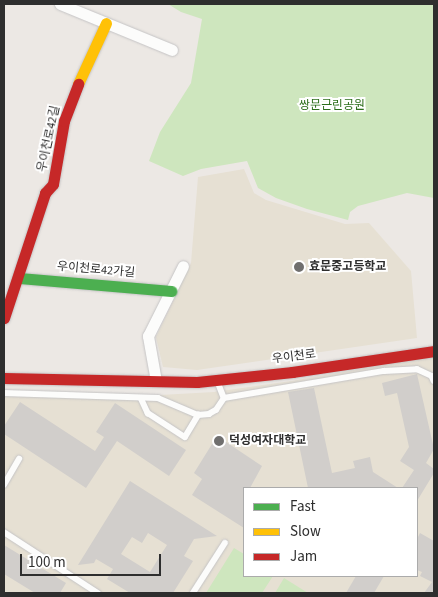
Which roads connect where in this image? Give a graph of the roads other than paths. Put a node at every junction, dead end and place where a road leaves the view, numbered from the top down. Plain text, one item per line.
1 (60, 4) edge
2 (106, 23) junction
3 (172, 50) dead end
4 (183, 266) dead end
5 (18, 278) junction
6 (171, 290) junction
7 (4, 318) edge
8 (434, 351) edge
9 (4, 378) edge
10 (217, 380) junction
11 (156, 381) junction
12 (434, 381) edge
13 (4, 393) edge
14 (140, 398) junction
15 (224, 398) junction
16 (198, 415) junction
17 (19, 459) dead end
18 (4, 485) edge
19 (4, 532) edge
20 (225, 543) dead end
21 (98, 593) edge
22 (193, 593) edge

1 - 2 street
2 - 3 street
2 - 5 street, 우이천로42길
4 - 6 street
5 - 6 street, 우이천로42가길
5 - 7 street, 우이천로42길
6 - 11 street
8 - 10 street, 우이천로
9 - 11 street, 우이천로
10 - 11 street, 우이천로
10 - 15 lane
12 - 15 lane
13 - 14 lane
14 - 16 lane
14 - 16 lane
15 - 16 lane
17 - 18 lane
19 - 21 lane
20 - 22 lane

